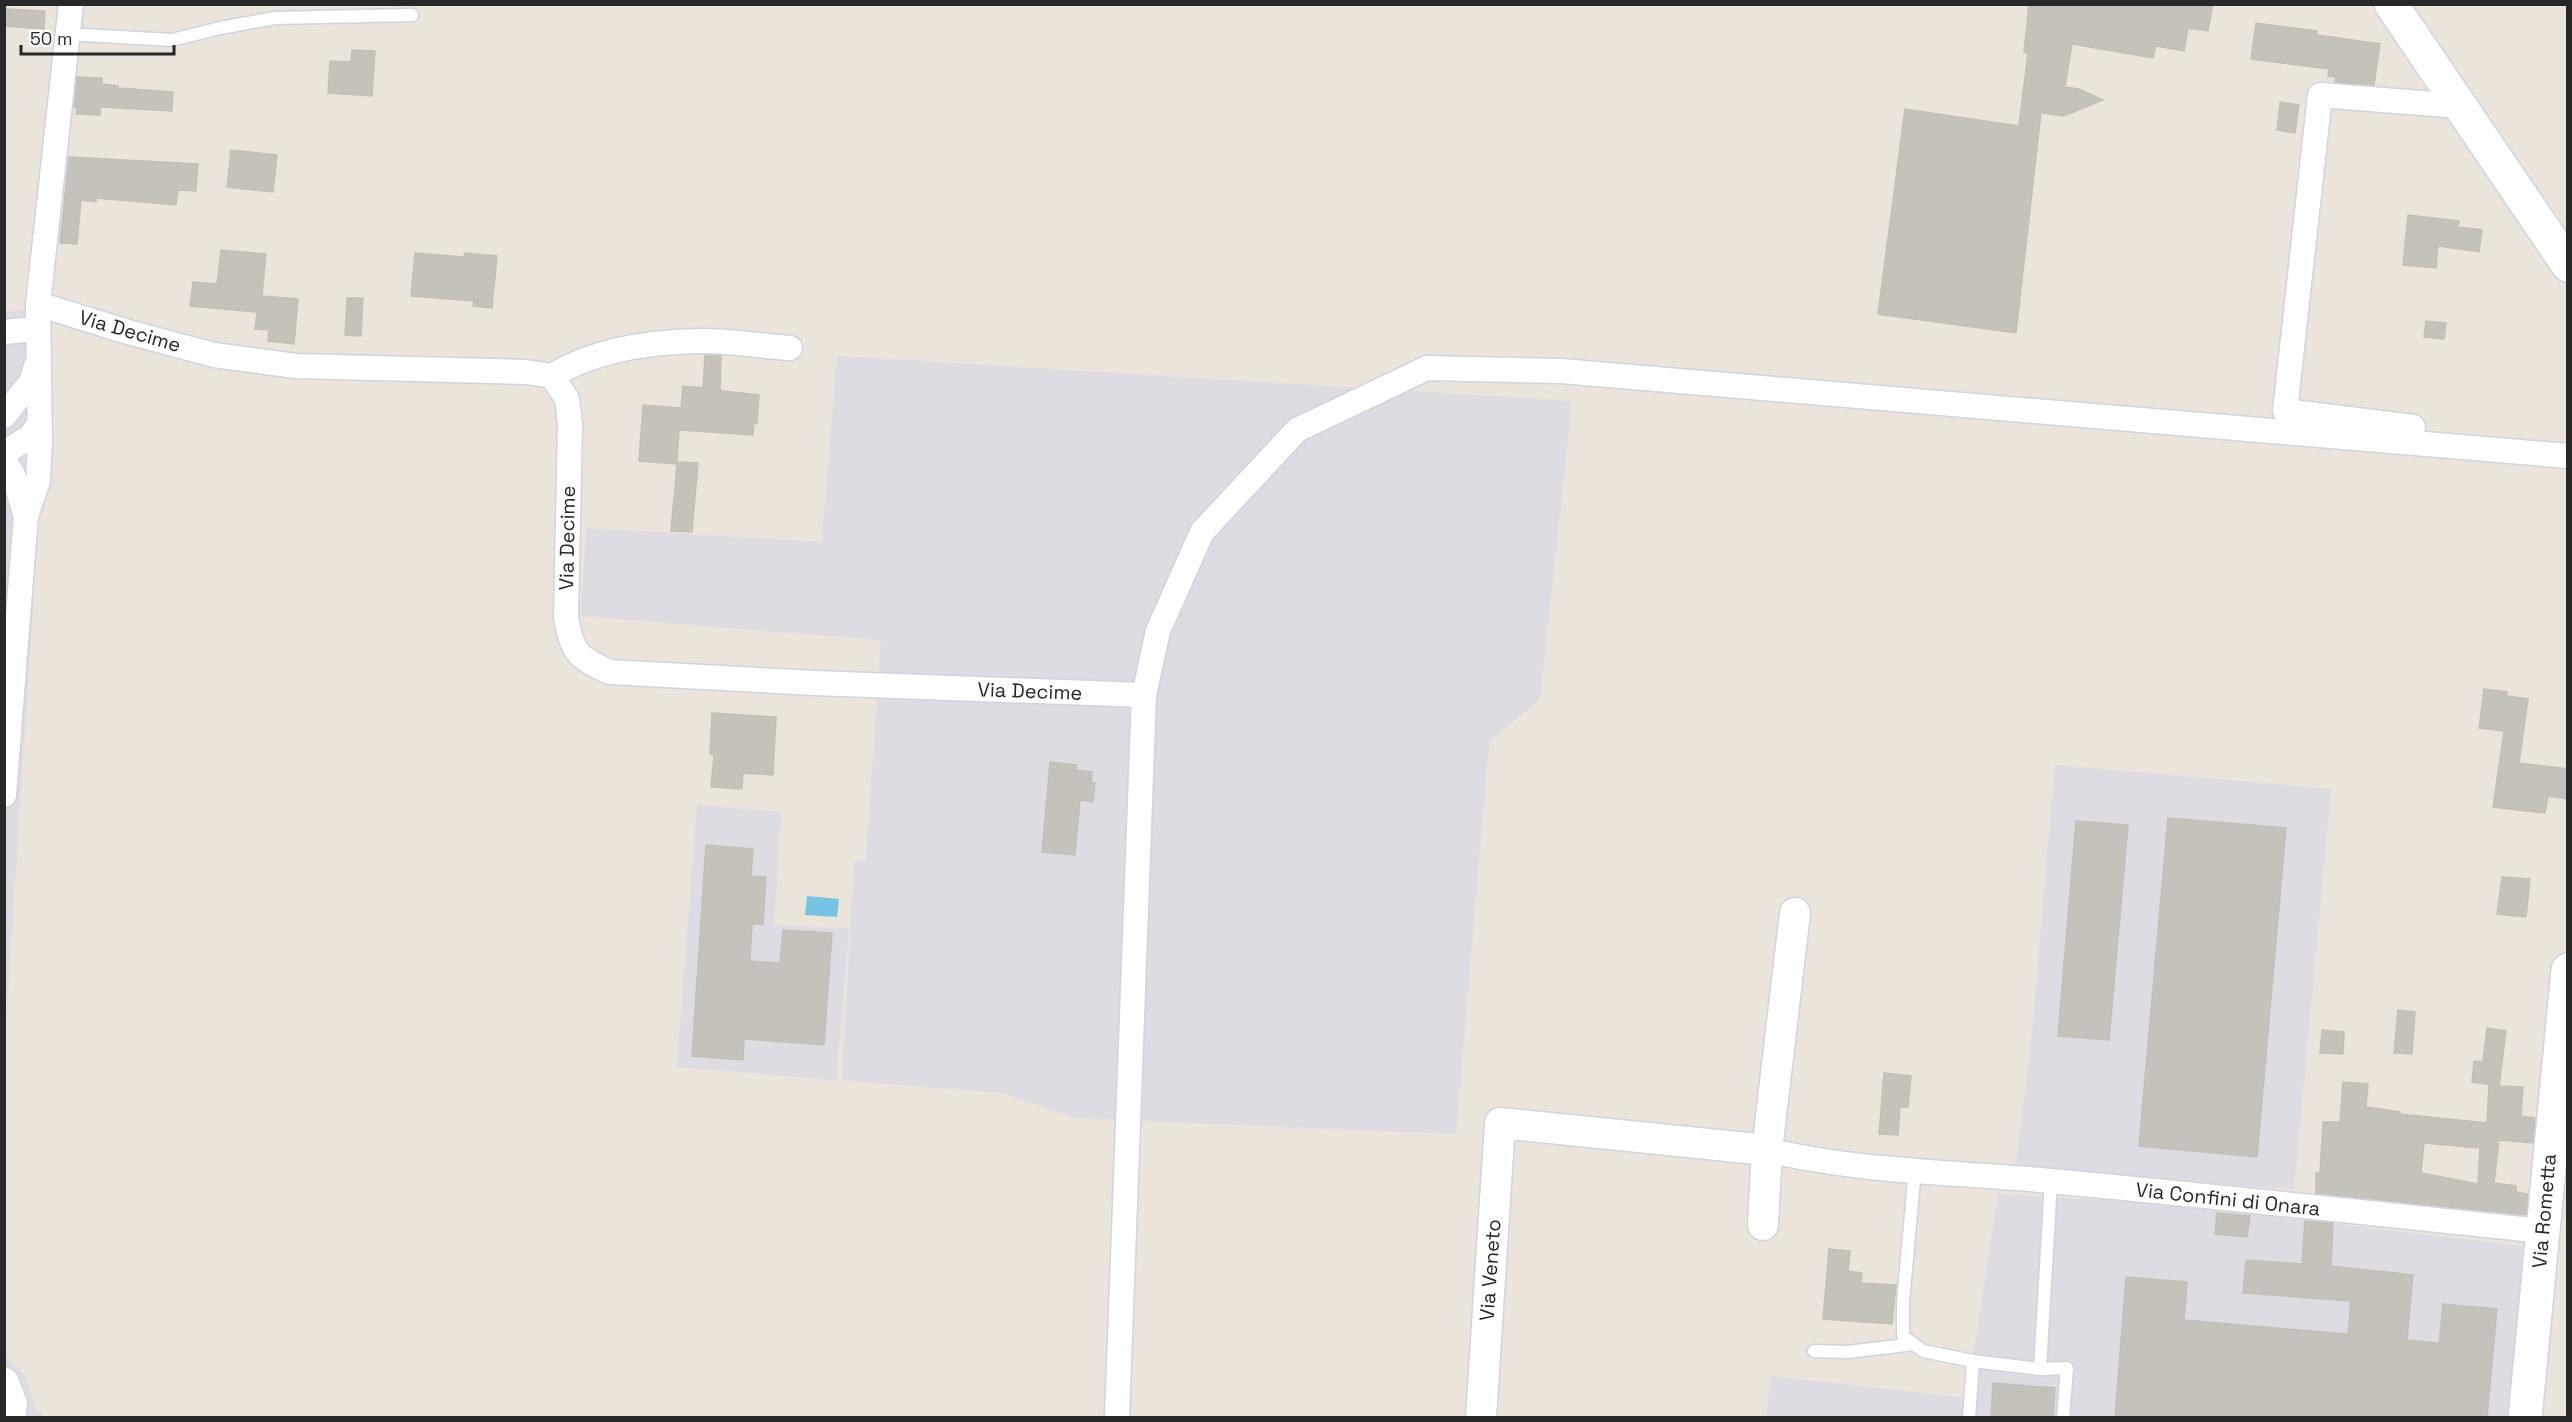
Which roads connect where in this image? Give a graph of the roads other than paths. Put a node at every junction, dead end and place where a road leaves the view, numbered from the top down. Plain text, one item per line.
1 (71, 4) edge
2 (2391, 4) edge
3 (412, 15) dead end
4 (2413, 19) edge
5 (67, 34) junction
6 (2459, 106) junction
7 (2568, 265) edge
8 (38, 304) junction
9 (37, 329) junction
10 (4, 332) edge
11 (790, 348) dead end
12 (37, 360) junction
13 (552, 376) junction
14 (4, 416) edge
15 (39, 424) junction
16 (2418, 428) dead end
17 (4, 453) edge
18 (2568, 456) edge
19 (4, 460) edge
20 (26, 516) junction
21 (1144, 695) junction
22 (5, 792) edge
23 (1795, 913) dead end
24 (2568, 970) edge
25 (1767, 1150) junction
26 (1915, 1170) junction
27 (2051, 1181) junction
28 (1763, 1225) dead end
29 (2542, 1231) junction
30 (1914, 1344) junction
31 (1814, 1351) dead end
32 (1973, 1361) junction
33 (2040, 1369) junction
34 (4, 1383) edge
35 (10, 1418) edge
36 (1117, 1418) edge
37 (1481, 1418) edge
38 (1969, 1418) edge
39 (2063, 1418) edge
40 (2525, 1418) edge

1 - 5 street
2 - 4 main road
3 - 5 lane
4 - 6 main road
5 - 8 street
6 - 7 main road
6 - 16 street
8 - 9 street
8 - 13 street, Via Decime
9 - 10 street
9 - 12 street
11 - 13 street
12 - 14 street
12 - 15 street
13 - 21 street, Via Decime
15 - 17 street
15 - 20 street
18 - 21 street
19 - 20 street
20 - 22 street
21 - 36 street
23 - 25 street
24 - 29 main road, Via Rometta
25 - 26 street, Via Confini di Onara
25 - 28 street
25 - 37 street, Via Veneto
26 - 27 street, Via Confini di Onara
26 - 30 lane
27 - 29 street, Via Confini di Onara
27 - 33 lane
29 - 40 main road, Via Rometta
30 - 31 lane
30 - 32 lane
32 - 33 lane
32 - 38 lane
33 - 39 lane
34 - 35 street

